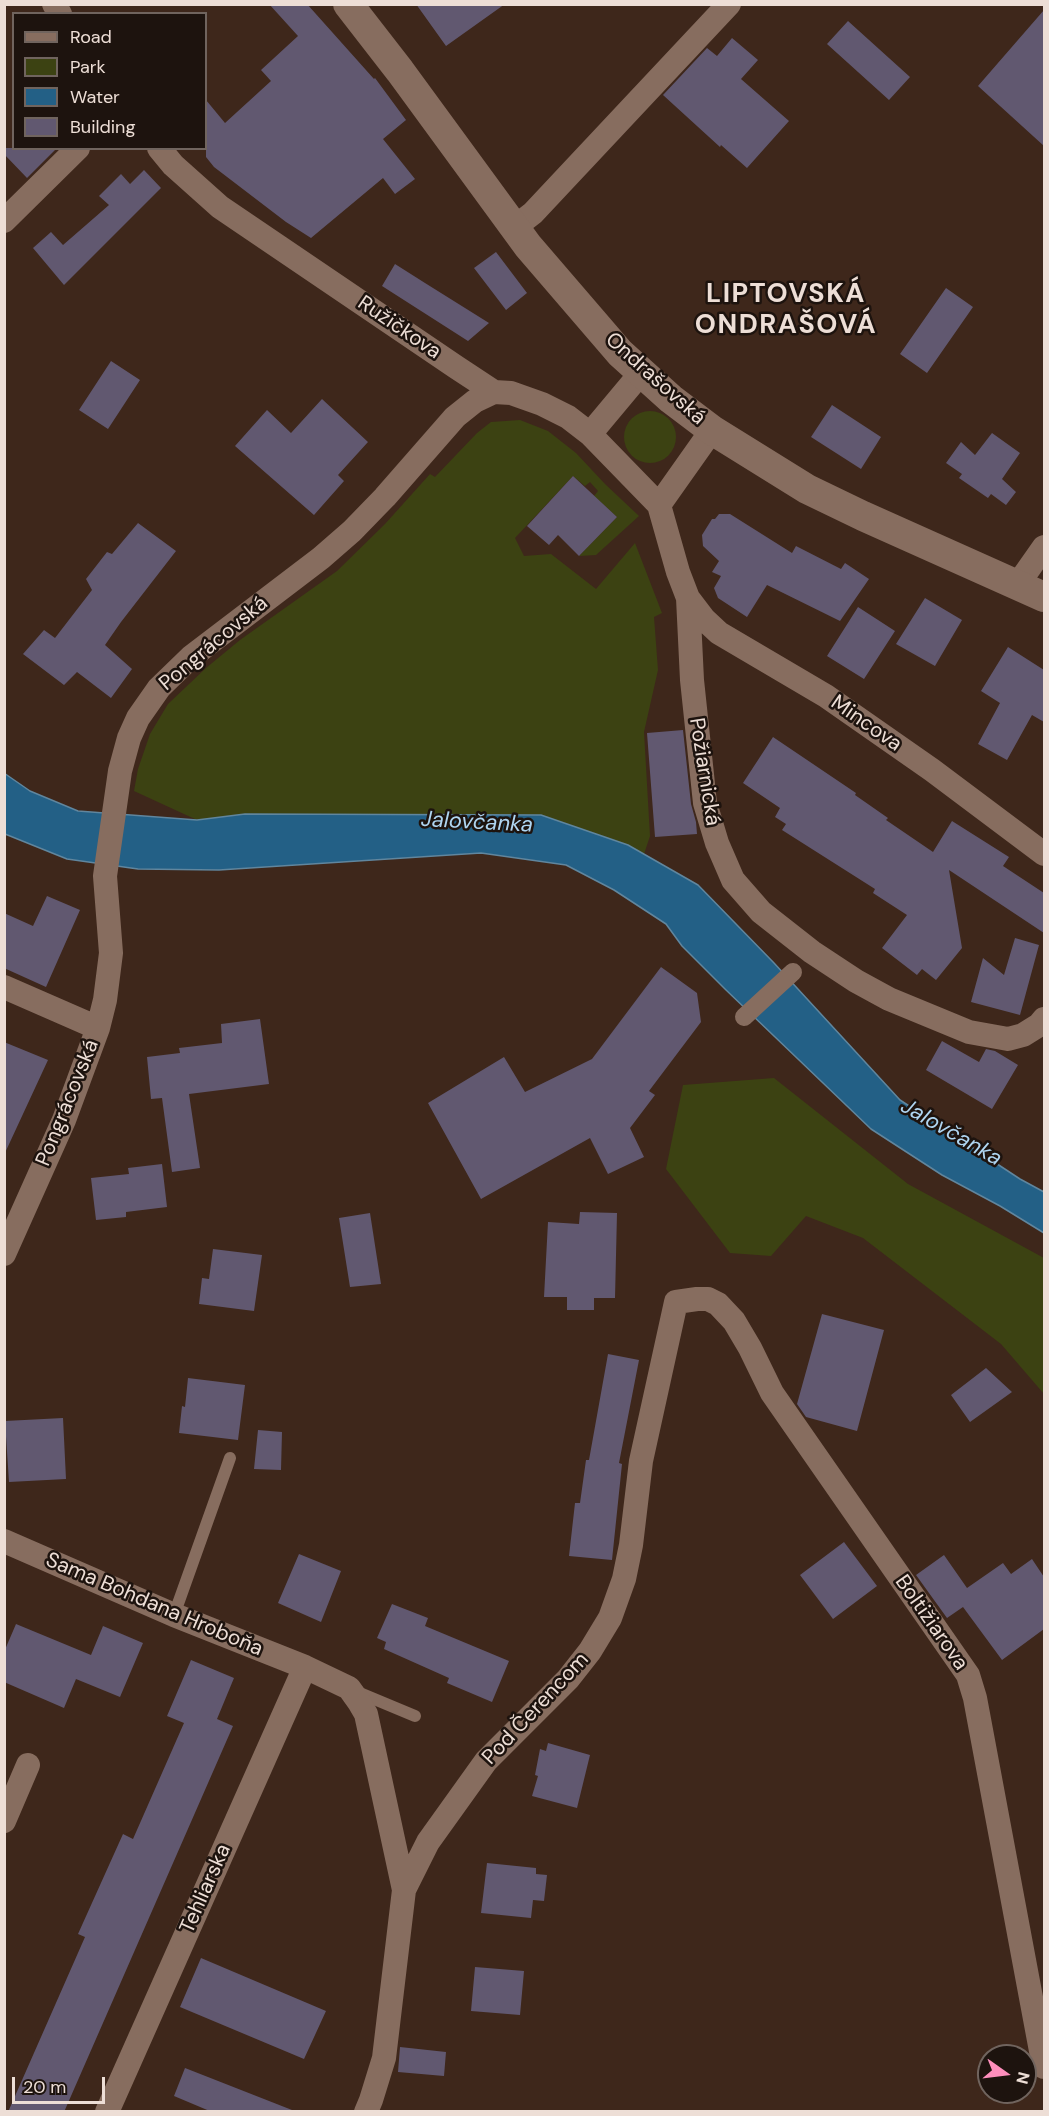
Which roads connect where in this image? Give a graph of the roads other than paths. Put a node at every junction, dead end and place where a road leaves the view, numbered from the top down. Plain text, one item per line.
1 (348, 4) edge
2 (729, 4) edge
3 (76, 150) edge
4 (161, 150) edge
5 (4, 221) edge
6 (515, 228) junction
7 (641, 373) junction
8 (494, 392) junction
9 (712, 430) junction
10 (590, 434) junction
11 (659, 505) junction
12 (1044, 547) edge
13 (1018, 584) junction
14 (1044, 597) edge
15 (688, 598) junction
16 (1044, 854) edge
17 (793, 972) dead end
18 (4, 987) edge
19 (744, 1017) dead end
20 (1044, 1019) edge
21 (98, 1028) junction
22 (4, 1254) edge
23 (676, 1302) joint
24 (230, 1458) dead end
25 (4, 1541) edge
26 (174, 1615) junction
27 (305, 1667) junction
28 (349, 1688) junction
29 (415, 1716) dead end
30 (28, 1765) dead end
31 (4, 1821) edge
32 (404, 1890) junction
33 (1044, 2067) edge
34 (107, 2112) edge
35 (366, 2112) edge

1 - 6 street, Ondrašovská
2 - 6 street
3 - 5 street
4 - 8 street, Ružičkova
6 - 7 street, Ondrašovská
7 - 9 street, Ondrašovská
7 - 10 street
8 - 10 street, Ružičkova
8 - 21 street, Pongrácovská
9 - 11 street
9 - 13 street, Ondrašovská
10 - 11 street, Požiarnická
11 - 15 street, Požiarnická
12 - 13 street
13 - 14 street, Ondrašovská
15 - 16 street, Mincova
15 - 20 street, Požiarnická
17 - 19 street
18 - 21 street
21 - 22 street, Pongrácovská
23 - 32 street, Pod Čerencom
23 - 33 street, Boltižiarova
24 - 26 lane
25 - 26 street, Sama Bohdana Hroboňa
26 - 27 street, Sama Bohdana Hroboňa
27 - 28 street
27 - 34 street, Tehliarska
28 - 29 lane
28 - 32 street, Pod Čerencom
30 - 31 street
32 - 35 street, Pod Čerencom

